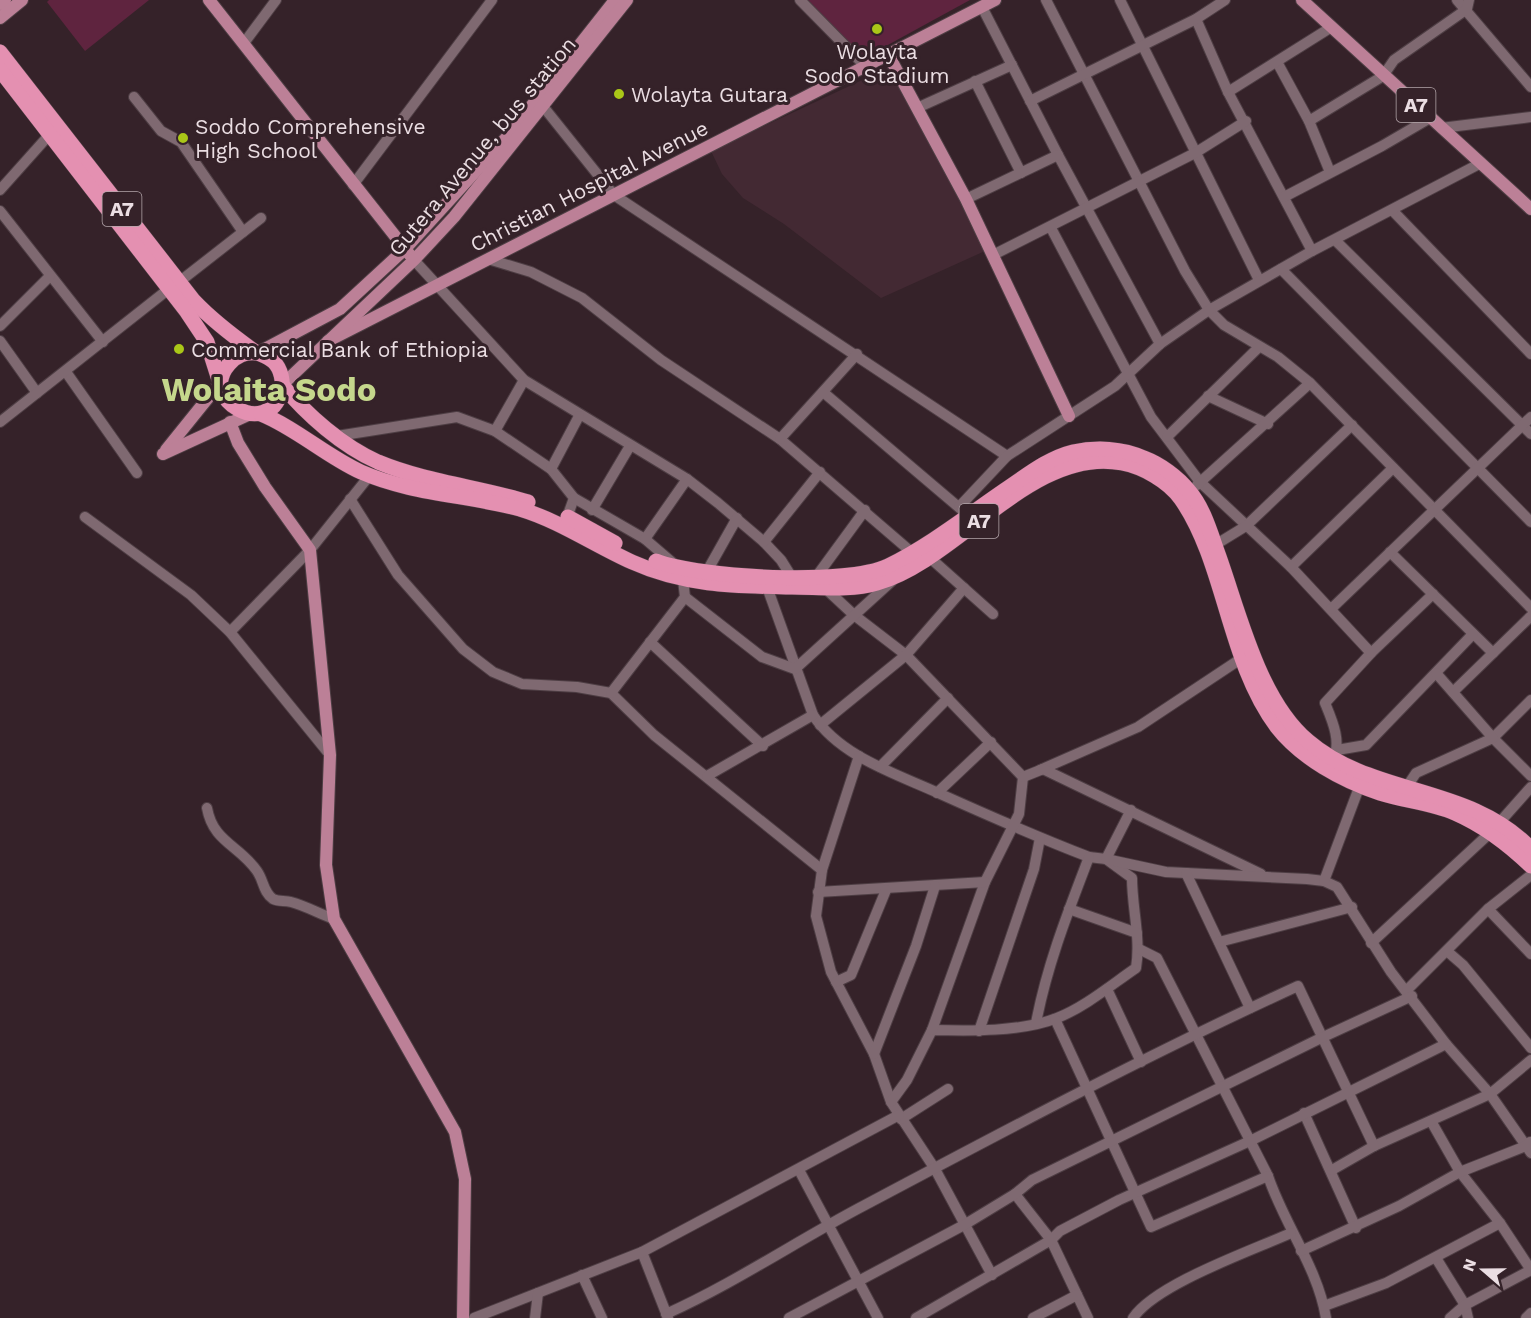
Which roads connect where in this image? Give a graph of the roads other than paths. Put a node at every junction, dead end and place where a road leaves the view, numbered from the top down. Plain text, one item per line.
1 (5, 0) edge
2 (22, 0) edge
3 (209, 0) edge
4 (276, 0) edge
5 (492, 0) edge
6 (615, 0) edge
7 (627, 0) edge
8 (800, 0) edge
9 (995, 0) edge
10 (1046, 0) edge
11 (1120, 0) edge
12 (1225, 0) edge
13 (1302, 0) edge
14 (1457, 0) edge
15 (0, 4) edge
16 (1468, 5) edge
17 (982, 7) junction
18 (0, 18) edge
19 (1196, 19) junction
20 (1330, 28) junction
21 (244, 43) junction
22 (1142, 46) junction
23 (0, 52) edge
24 (889, 56) junction
25 (1276, 62) junction
26 (1012, 64) junction
27 (866, 67) junction
28 (0, 69) edge
29 (1084, 75) junction
30 (1383, 76) junction
31 (975, 81) junction
32 (1531, 87) edge
33 (1228, 92) junction
34 (134, 97) dead end
35 (1030, 100) junction
36 (541, 102) junction
37 (917, 108) junction
38 (1531, 117) edge
39 (1430, 118) junction
40 (1246, 121) junction
41 (1309, 121) junction
42 (1442, 128) junction
43 (54, 130) junction
44 (1195, 153) junction
45 (1058, 155) junction
46 (1481, 163) junction
47 (1330, 172) junction
48 (1021, 173) junction
49 (1141, 181) junction
50 (353, 185) junction
51 (0, 190) edge
52 (614, 195) junction
53 (1284, 197) junction
54 (966, 199) junction
55 (1088, 206) junction
56 (1531, 209) edge
57 (1392, 210) junction
58 (0, 211) edge
59 (261, 218) dead end
60 (1051, 228) junction
61 (243, 232) junction
62 (1335, 240) junction
63 (405, 249) junction
64 (1312, 251) junction
65 (993, 255) junction
66 (488, 259) junction
67 (414, 260) junction
68 (1281, 269) junction
69 (51, 276) junction
70 (1260, 280) junction
71 (175, 285) junction
72 (436, 285) junction
73 (1209, 310) junction
74 (0, 326) edge
75 (0, 341) edge
76 (328, 341) junction
77 (103, 342) junction
78 (1161, 344) junction
79 (1259, 347) junction
80 (257, 353) junction
81 (857, 354) junction
82 (1531, 354) edge
83 (66, 372) junction
84 (1127, 374) junction
85 (524, 380) junction
86 (220, 383) junction
87 (1310, 383) junction
88 (282, 385) junction
89 (823, 392) junction
90 (37, 393) junction
91 (1208, 396) junction
92 (255, 414) junction
93 (579, 416) junction
94 (1069, 416) junction
95 (0, 422) edge
96 (230, 422) junction
97 (1268, 424) junction
98 (1352, 425) junction
99 (1528, 425) edge
100 (495, 431) junction
101 (337, 436) junction
102 (1167, 437) junction
103 (780, 440) junction
104 (630, 446) junction
105 (1008, 456) junction
106 (1477, 467) junction
107 (1393, 468) junction
108 (551, 469) junction
109 (820, 472) junction
110 (137, 473) dead end
111 (370, 476) junction
112 (687, 479) junction
113 (1190, 490) junction
114 (574, 498) junction
115 (350, 499) junction
116 (1433, 509) junction
117 (592, 510) junction
118 (865, 510) junction
119 (963, 512) junction
120 (86, 517) dead end
121 (737, 518) junction
122 (566, 522) junction
123 (1531, 522) edge
124 (1246, 526) junction
125 (645, 539) junction
126 (764, 542) junction
127 (1215, 545) junction
128 (310, 550) junction
129 (1390, 552) junction
130 (921, 556) junction
131 (1291, 567) junction
132 (706, 573) junction
133 (681, 574) junction
134 (895, 577) junction
135 (791, 581) junction
136 (821, 582) junction
137 (767, 587) junction
138 (964, 588) junction
139 (1433, 594) junction
140 (685, 597) junction
141 (1531, 608) edge
142 (1331, 609) junction
143 (993, 614) dead end
144 (854, 615) junction
145 (1531, 616) edge
146 (230, 632) junction
147 (1473, 634) junction
148 (650, 642) junction
149 (1371, 653) junction
150 (1492, 653) junction
151 (906, 655) junction
152 (1242, 658) junction
153 (795, 669) junction
154 (1436, 673) junction
155 (1453, 692) junction
156 (611, 693) junction
157 (948, 698) junction
158 (1531, 700) edge
159 (813, 715) junction
160 (820, 725) junction
161 (1493, 738) junction
162 (991, 742) junction
163 (763, 746) junction
164 (1335, 754) junction
165 (330, 755) junction
166 (859, 756) junction
167 (880, 767) junction
168 (707, 776) junction
169 (1531, 776) edge
170 (1023, 777) junction
171 (1360, 785) junction
172 (1531, 787) edge
173 (1406, 788) junction
174 (938, 793) junction
175 (207, 808) dead end
176 (1131, 810) junction
177 (1011, 826) junction
178 (1495, 827) junction
179 (1040, 838) junction
180 (1531, 849) edge
181 (1089, 857) junction
182 (1107, 859) junction
183 (1531, 866) edge
184 (822, 870) junction
185 (1186, 873) junction
186 (1531, 875) edge
187 (1267, 876) junction
188 (1324, 881) junction
189 (985, 882) junction
190 (935, 886) junction
191 (886, 890) junction
192 (818, 892) junction
193 (1352, 907) junction
194 (1069, 909) junction
195 (1488, 909) junction
196 (334, 919) junction
197 (1137, 933) junction
198 (1219, 942) junction
199 (1371, 943) junction
200 (1139, 949) junction
201 (1448, 952) junction
202 (1531, 954) edge
203 (836, 982) junction
204 (1107, 989) junction
205 (1410, 993) junction
206 (1250, 1008) junction
207 (1055, 1019) junction
208 (1036, 1023) junction
209 (932, 1030) junction
210 (979, 1031) junction
211 (1197, 1035) junction
212 (1321, 1038) junction
213 (1446, 1044) junction
214 (1531, 1048) edge
215 (874, 1054) junction
216 (1531, 1060) edge
217 (1141, 1062) junction
218 (1086, 1087) junction
219 (1223, 1087) junction
220 (948, 1089) dead end
221 (1348, 1091) junction
222 (1490, 1094) junction
223 (891, 1102) junction
224 (1304, 1113) junction
225 (900, 1117) junction
226 (1431, 1121) junction
227 (1109, 1141) junction
228 (1250, 1141) junction
229 (1374, 1146) junction
230 (1529, 1147) edge
231 (935, 1169) junction
232 (799, 1170) junction
233 (1332, 1170) junction
234 (1460, 1172) junction
235 (1268, 1176) junction
236 (1137, 1193) junction
237 (1015, 1194) junction
238 (1500, 1223) junction
239 (964, 1224) junction
240 (829, 1225) junction
241 (1356, 1228) junction
242 (1291, 1233) junction
243 (1051, 1240) junction
244 (1301, 1251) junction
245 (642, 1252) junction
246 (1436, 1258) junction
247 (1531, 1270) edge
248 (582, 1275) junction
249 (992, 1275) junction
250 (860, 1279) junction
251 (538, 1293) junction
252 (1077, 1295) junction
253 (1464, 1305) junction
254 (1324, 1306) junction
255 (1531, 1312) edge
256 (806, 1314) edge
257 (667, 1316) edge
258 (463, 1318) edge
259 (474, 1318) edge
260 (535, 1318) edge
261 (602, 1318) edge
262 (789, 1318) edge
263 (878, 1318) edge
264 (916, 1318) edge
265 (1033, 1318) edge
266 (1088, 1318) edge
267 (1133, 1318) edge
268 (1326, 1318) edge
269 (1450, 1318) edge
270 (1468, 1318) edge
271 (1526, 1318) edge

1 - 15 main road
2 - 18 main road
3 - 21 main road
4 - 21 street
5 - 50 street
6 - 36 main road
7 - 36 main road, Gutera Avenue, bus station
8 - 27 street
9 - 17 main road, Christian Hospital Avenue
10 - 29 street
11 - 22 street
12 - 19 street
13 - 20 main road, A7
14 - 16 street
16 - 30 street
16 - 32 street
17 - 24 main road, Christian Hospital Avenue
17 - 26 street
19 - 22 street
19 - 33 street
20 - 25 street
20 - 30 main road, A7
21 - 50 main road
22 - 29 street
22 - 44 street
23 - 43 highway, A7
24 - 27 main road, Christian Hospital Avenue
24 - 37 main road
25 - 33 street
25 - 41 street
26 - 31 street
26 - 35 street
27 - 52 main road, Christian Hospital Avenue
28 - 43 highway, A7
29 - 35 street
29 - 49 street
30 - 39 main road, A7
30 - 41 street
31 - 37 street
31 - 48 street
33 - 40 street
34 - 61 street
35 - 45 street
36 - 52 street
36 - 63 main road
36 - 67 main road, Gutera Avenue, bus station
37 - 54 main road
38 - 42 street
39 - 42 main road, A7
39 - 47 street
40 - 44 street
40 - 53 street
41 - 47 street
42 - 46 main road, A7
43 - 51 street
43 - 71 highway, A7
44 - 49 street
44 - 70 street
45 - 48 street
45 - 55 street
46 - 56 main road, A7
46 - 57 street
47 - 53 street
48 - 54 street
49 - 55 street
49 - 73 street
50 - 63 main road
52 - 66 main road, Christian Hospital Avenue
52 - 81 street
53 - 64 street
54 - 65 main road
55 - 60 street
55 - 78 street
57 - 62 street
57 - 82 street
58 - 69 street
59 - 61 street
60 - 65 street
60 - 84 street
61 - 71 street
62 - 64 street
62 - 99 street
63 - 67 main road
63 - 80 main road
64 - 68 street
65 - 94 main road
66 - 72 main road, Christian Hospital Avenue
66 - 103 street
67 - 72 street
67 - 76 main road, Gutera Avenue, bus station
68 - 70 street
68 - 106 street
69 - 74 street
69 - 77 street
70 - 73 street
71 - 77 street
71 - 80 highway, A7
71 - 86 highway, A7
72 - 76 main road, Christian Hospital Avenue
72 - 85 street
73 - 78 street
73 - 79 street
75 - 90 street
76 - 88 main road, Gutera Avenue, bus station
77 - 83 street
78 - 84 street
79 - 87 street
79 - 91 street
80 - 86 highway
80 - 88 highway, A7
81 - 89 street
81 - 105 street
83 - 90 street
83 - 110 street
84 - 94 street
84 - 102 street
85 - 93 street
85 - 100 street
86 - 92 highway, A7
86 - 96 main road
87 - 97 street
87 - 98 street
88 - 92 highway
88 - 101 highway, A7
89 - 103 street
89 - 119 street
90 - 95 street
91 - 97 street
91 - 102 street
92 - 96 main road
92 - 111 highway, A7
93 - 104 street
93 - 108 street
94 - 105 street
96 - 128 main road
97 - 113 street
98 - 107 street
98 - 124 street
99 - 106 street
100 - 101 street
100 - 108 street
101 - 122 highway, A7
102 - 113 street
103 - 109 street
104 - 112 street
104 - 117 street
105 - 119 street
106 - 116 street
106 - 123 street
107 - 116 street
107 - 131 street
108 - 114 street
109 - 118 street
109 - 126 street
111 - 115 street
111 - 122 highway, A7
112 - 121 street
112 - 125 street
113 - 119 highway, A7
113 - 124 street
113 - 127 highway, A7
113 - 130 highway, A7
113 - 152 highway, A7
114 - 117 street
114 - 122 street
115 - 128 street
115 - 156 street
116 - 129 street
116 - 141 street
117 - 125 street
118 - 130 street
118 - 136 street
119 - 130 highway, A7
120 - 146 street
121 - 126 street
121 - 132 street
122 - 133 highway, A7
124 - 127 street
124 - 131 street
125 - 133 street
126 - 135 street
127 - 164 highway, A7
128 - 146 street
128 - 165 main road
129 - 139 street
129 - 142 street
130 - 134 highway, A7
130 - 136 highway, A7
130 - 138 street
131 - 142 street
132 - 133 highway, A7
132 - 135 highway, A7
133 - 137 highway, A7
133 - 140 street
134 - 136 highway, A7
134 - 144 street
135 - 136 highway, A7
135 - 137 highway, A7
136 - 144 street
137 - 153 street
138 - 143 street
138 - 151 street
139 - 147 street
139 - 149 street
140 - 148 street
140 - 153 street
142 - 149 street
144 - 151 street
144 - 153 street
145 - 150 street
146 - 165 street
147 - 150 street
147 - 154 street
148 - 156 street
148 - 163 street
149 - 164 street
150 - 155 street
151 - 157 street
151 - 160 street
152 - 170 street
152 - 171 highway, A7
153 - 159 street
154 - 155 street
154 - 164 street
155 - 161 street
156 - 168 street
157 - 162 street
157 - 167 street
158 - 161 street
159 - 160 street
159 - 163 street
160 - 166 street
161 - 169 street
161 - 173 street
162 - 170 street
162 - 174 street
163 - 168 street
164 - 173 highway, A7
165 - 196 main road
166 - 167 street
166 - 184 street
167 - 174 street
168 - 184 street
170 - 176 street
170 - 177 street
171 - 178 highway, A7
171 - 188 street
172 - 178 street
173 - 178 highway, A7
174 - 177 street
175 - 196 street
176 - 182 street
176 - 187 street
177 - 179 street
177 - 189 street
178 - 180 highway, A7
178 - 183 highway, A7
178 - 199 street
179 - 181 street
179 - 210 street
181 - 182 street
181 - 194 street
182 - 185 street
182 - 197 street
184 - 192 street
185 - 187 street
185 - 198 street
186 - 195 street
187 - 188 street
188 - 193 street
189 - 190 street
189 - 209 street
190 - 191 street
190 - 215 street
191 - 192 street
191 - 203 street
192 - 203 street
193 - 198 street
193 - 199 street
194 - 197 street
194 - 208 street
195 - 201 street
195 - 202 street
196 - 258 main road
197 - 200 street
198 - 206 street
199 - 205 street
200 - 204 street
200 - 211 street
201 - 205 street
201 - 214 street
203 - 215 street
204 - 207 street
204 - 217 street
205 - 212 street
205 - 213 street
206 - 211 street
206 - 212 street
207 - 208 street
207 - 218 street
208 - 210 street
209 - 210 street
209 - 223 street
211 - 217 street
211 - 219 street
212 - 219 street
212 - 221 street
213 - 221 street
213 - 222 street
215 - 223 street
216 - 222 street
217 - 218 street
218 - 227 street
218 - 231 street
219 - 227 street
219 - 228 street
220 - 225 street
221 - 224 street
221 - 229 street
222 - 226 street
222 - 230 street
223 - 225 street
224 - 228 street
224 - 233 street
225 - 231 street
225 - 232 street
226 - 229 street
226 - 234 street
227 - 236 street
227 - 237 street
228 - 235 street
228 - 236 street
229 - 233 street
230 - 234 street
231 - 239 street
231 - 240 street
232 - 240 street
232 - 245 street
233 - 241 street
234 - 238 street
234 - 241 street
235 - 236 street
235 - 242 street
236 - 243 street
237 - 239 street
237 - 243 street
238 - 246 street
238 - 247 street
239 - 249 street
239 - 250 street
240 - 250 street
240 - 257 street
241 - 244 street
242 - 244 street
242 - 267 street
243 - 249 street
243 - 252 street
244 - 254 street
245 - 248 street
245 - 257 street
246 - 253 street
246 - 254 street
247 - 253 street
248 - 251 street
248 - 261 street
249 - 264 street
250 - 256 street
250 - 263 street
251 - 259 street
251 - 260 street
252 - 265 street
252 - 266 street
253 - 269 street
253 - 270 street
254 - 268 street
255 - 271 street
256 - 262 street

